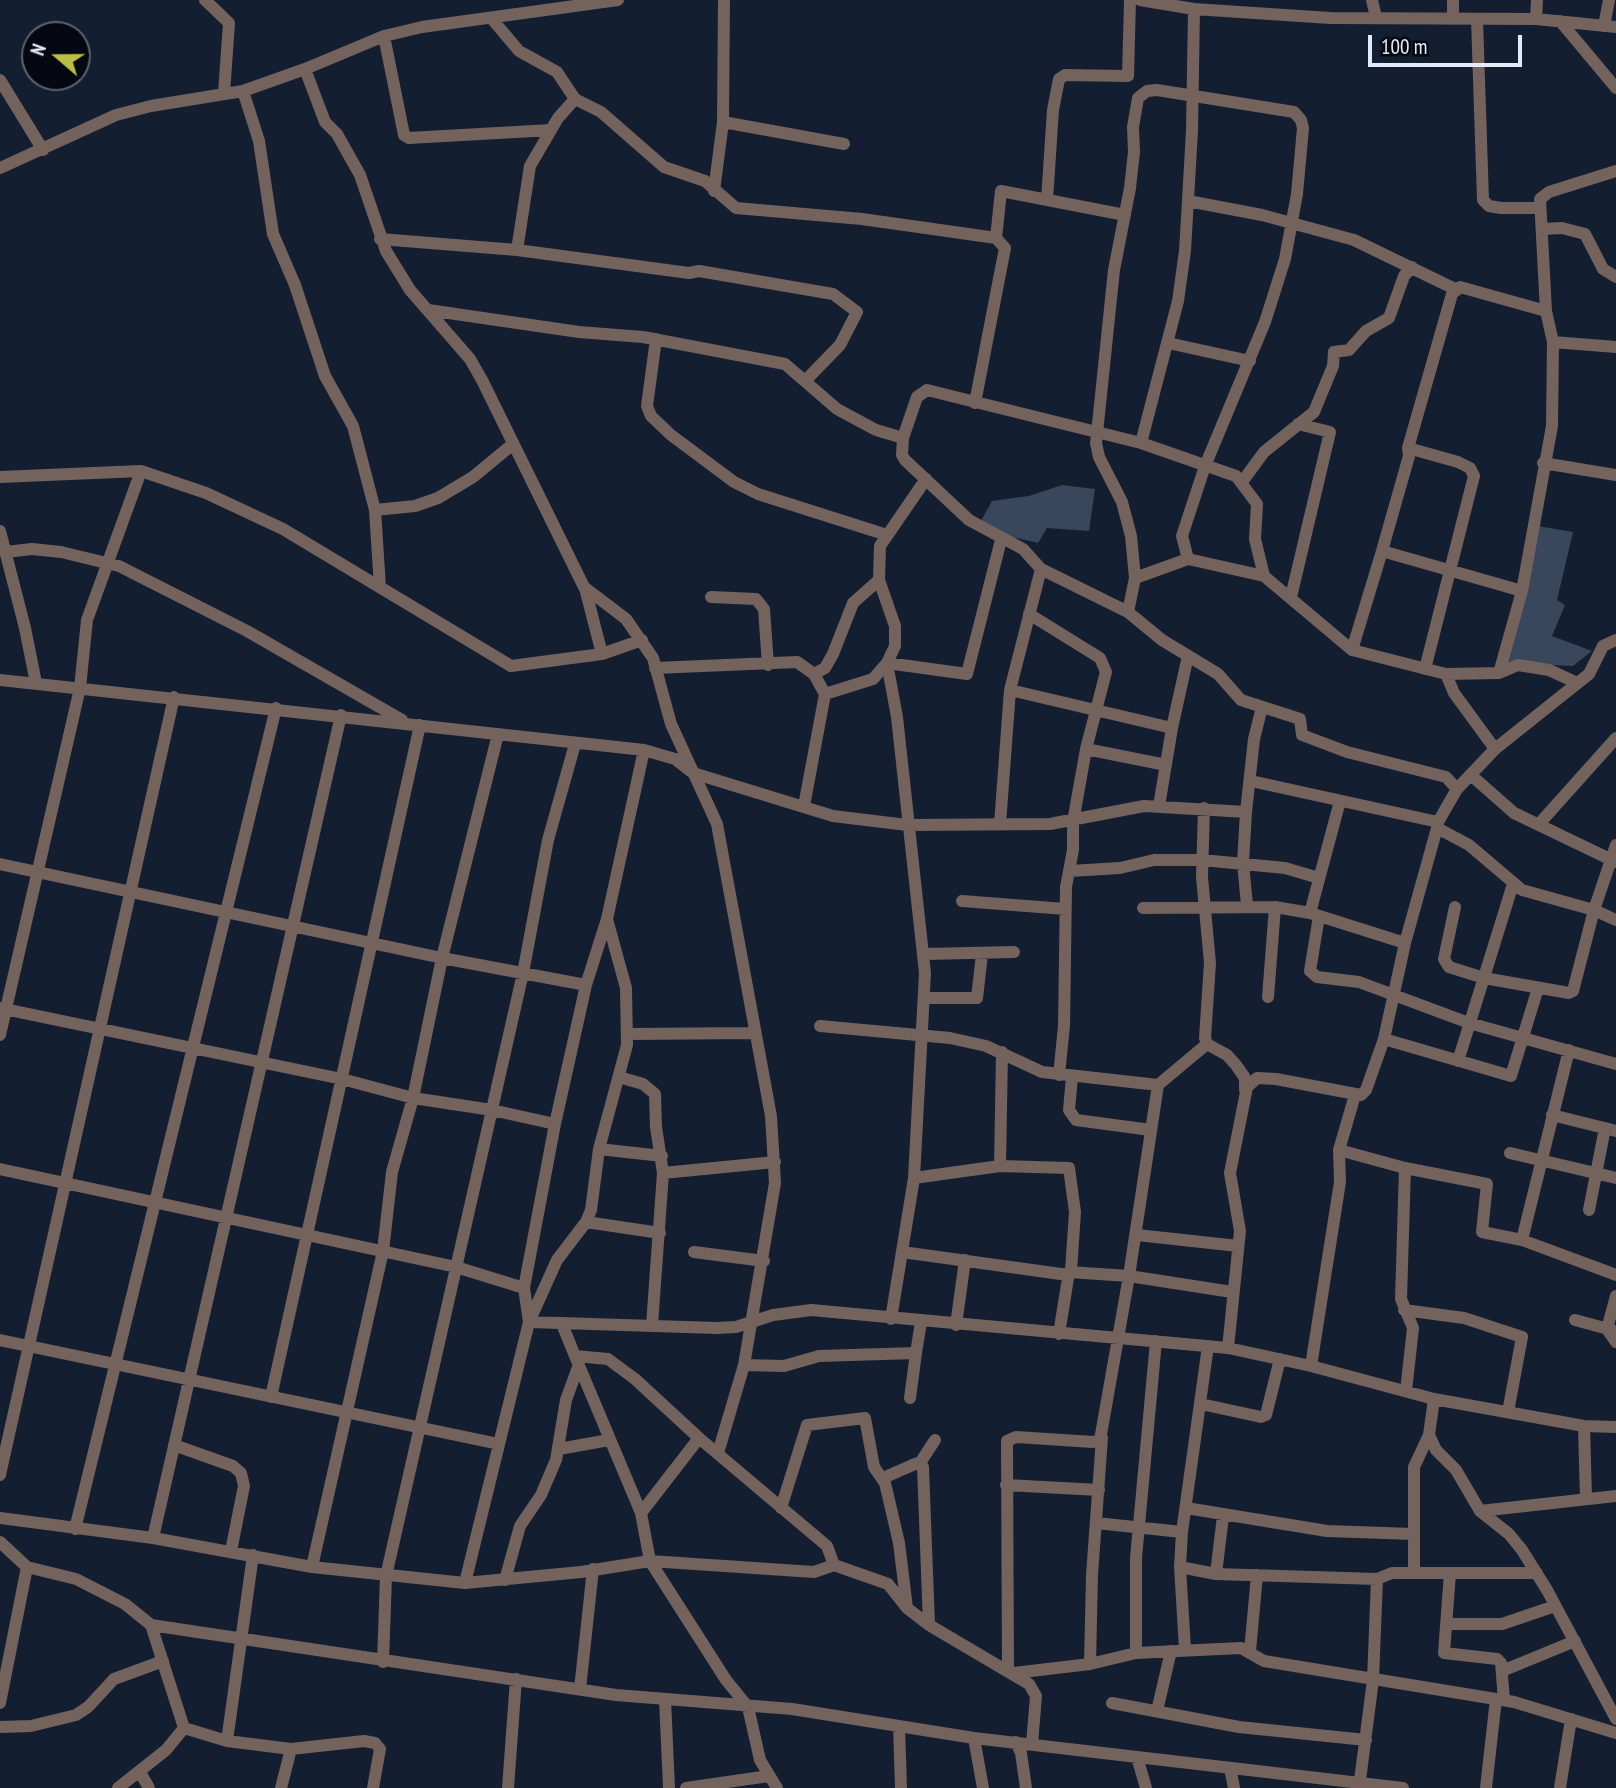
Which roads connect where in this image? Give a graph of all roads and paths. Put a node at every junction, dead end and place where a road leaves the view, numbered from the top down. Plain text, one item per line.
1 (205, 0) edge
2 (618, 0) edge
3 (724, 0) edge
4 (1130, 0) edge
5 (1140, 0) edge
6 (1372, 0) edge
7 (1453, 0) edge
8 (1537, 0) edge
9 (1609, 0) edge
10 (1221, 5) edge
11 (1194, 9) junction
12 (1376, 17) junction
13 (492, 19) junction
14 (1453, 19) junction
15 (1477, 19) junction
16 (1536, 19) junction
17 (1560, 21) junction
18 (1610, 26) edge
19 (384, 36) junction
20 (305, 69) junction
21 (0, 80) edge
22 (1616, 88) edge
23 (243, 90) junction
24 (224, 93) junction
25 (1194, 94) junction
26 (575, 99) junction
27 (723, 122) junction
28 (551, 130) junction
29 (844, 144) dead end
30 (43, 150) junction
31 (0, 168) edge
32 (1616, 171) edge
33 (714, 191) junction
34 (1047, 200) junction
35 (1188, 201) junction
36 (1540, 208) junction
37 (1125, 215) junction
38 (1291, 222) junction
39 (1542, 229) junction
40 (996, 238) junction
41 (380, 239) junction
42 (517, 250) junction
43 (1412, 267) junction
44 (1616, 277) edge
45 (1455, 289) junction
46 (428, 310) junction
47 (1546, 311) junction
48 (656, 339) junction
49 (1553, 342) junction
50 (1168, 343) junction
51 (1616, 346) edge
52 (1250, 361) junction
53 (805, 381) junction
54 (975, 403) junction
55 (1298, 424) junction
56 (1097, 433) junction
57 (903, 438) junction
58 (1141, 443) junction
59 (513, 444) junction
60 (1408, 448) junction
61 (1543, 463) junction
62 (1205, 467) junction
63 (141, 471) junction
64 (1616, 474) edge
65 (0, 477) edge
66 (926, 479) junction
67 (1242, 482) junction
68 (375, 510) junction
69 (0, 531) edge
70 (887, 535) junction
71 (1001, 540) junction
72 (1382, 551) junction
73 (6, 552) junction
74 (1188, 559) junction
75 (106, 561) junction
76 (1041, 569) junction
77 (1450, 571) junction
78 (1264, 576) junction
79 (1135, 578) junction
80 (879, 580) junction
81 (380, 587) junction
82 (584, 587) junction
83 (1521, 591) junction
84 (711, 597) dead end
85 (1291, 597) junction
86 (1128, 612) junction
87 (1029, 614) junction
88 (642, 640) junction
89 (1616, 640) edge
90 (1352, 650) junction
91 (602, 654) junction
92 (1188, 656) junction
93 (887, 663) junction
94 (768, 664) junction
95 (655, 668) junction
96 (1425, 669) junction
97 (1499, 673) junction
98 (814, 674) junction
99 (1446, 674) junction
100 (0, 680) edge
101 (36, 682) junction
102 (1575, 682) junction
103 (80, 688) junction
104 (1010, 690) junction
105 (825, 694) junction
106 (174, 697) junction
107 (1262, 707) junction
108 (276, 708) junction
109 (1095, 712) junction
110 (341, 715) junction
111 (414, 724) junction
112 (1172, 728) junction
113 (498, 734) junction
114 (1616, 738) edge
115 (575, 744) junction
116 (1086, 749) junction
117 (1495, 749) junction
118 (644, 750) junction
119 (1166, 765) junction
120 (693, 773) junction
121 (1472, 776) junction
122 (1251, 781) junction
123 (1457, 789) junction
124 (1340, 801) junction
125 (804, 806) junction
126 (1159, 806) junction
127 (1204, 808) junction
128 (1246, 812) junction
129 (1073, 822) junction
130 (1000, 824) junction
131 (1539, 824) junction
132 (907, 825) junction
133 (1438, 825) junction
134 (1616, 845) edge
135 (1202, 860) junction
136 (1613, 860) edge
137 (1243, 863) junction
138 (0, 864) edge
139 (1070, 871) junction
140 (38, 872) junction
141 (1319, 878) junction
142 (1513, 884) junction
143 (131, 891) junction
144 (962, 901) dead end
145 (1247, 905) junction
146 (1206, 907) junction
147 (1275, 907) junction
148 (1455, 907) dead end
149 (1143, 908) dead end
150 (1065, 909) junction
151 (1594, 910) junction
152 (226, 911) junction
153 (1314, 915) junction
154 (607, 919) junction
155 (1616, 920) edge
156 (293, 925) junction
157 (372, 942) junction
158 (1405, 943) junction
159 (1014, 952) dead end
160 (925, 954) junction
161 (982, 954) junction
162 (442, 958) junction
163 (523, 973) junction
164 (1484, 978) junction
165 (586, 985) junction
166 (1538, 988) junction
167 (1395, 994) junction
168 (924, 998) junction
169 (1268, 998) dead end
170 (3, 1009) edge
171 (1469, 1023) junction
172 (820, 1027) dead end
173 (100, 1028) junction
174 (755, 1033) junction
175 (628, 1034) junction
176 (0, 1035) edge
177 (923, 1035) junction
178 (1524, 1037) junction
179 (1384, 1039) junction
180 (1207, 1044) junction
181 (193, 1048) junction
182 (1569, 1050) junction
183 (1002, 1052) junction
184 (1458, 1061) junction
185 (262, 1062) junction
186 (1616, 1064) edge
187 (1065, 1076) junction
188 (619, 1077) junction
189 (342, 1079) junction
190 (1157, 1085) junction
191 (1245, 1090) junction
192 (1355, 1095) junction
193 (414, 1098) junction
194 (492, 1110) junction
195 (1552, 1115) junction
196 (555, 1125) junction
197 (1612, 1127) edge
198 (1152, 1130) junction
199 (599, 1149) junction
200 (1339, 1150) junction
201 (1510, 1153) dead end
202 (662, 1156) junction
203 (1542, 1162) junction
204 (775, 1163) junction
205 (1000, 1166) junction
206 (1405, 1168) junction
207 (0, 1169) edge
208 (663, 1173) junction
209 (1596, 1174) junction
210 (914, 1178) junction
211 (1616, 1178) edge
212 (65, 1184) junction
213 (155, 1203) junction
214 (1589, 1210) dead end
215 (226, 1218) junction
216 (586, 1223) junction
217 (660, 1233) junction
218 (307, 1235) junction
219 (1138, 1235) junction
220 (1522, 1240) junction
221 (1238, 1246) junction
222 (383, 1251) junction
223 (694, 1252) dead end
224 (902, 1252) junction
225 (965, 1260) junction
226 (764, 1261) junction
227 (456, 1267) junction
228 (1070, 1273) junction
229 (1616, 1275) edge
230 (1129, 1276) junction
231 (524, 1288) junction
232 (1232, 1293) junction
233 (1616, 1296) edge
234 (1404, 1310) junction
235 (891, 1319) junction
236 (1575, 1320) dead end
237 (529, 1322) junction
238 (920, 1322) junction
239 (753, 1323) junction
240 (562, 1324) junction
241 (652, 1325) junction
242 (956, 1325) junction
243 (1612, 1330) edge
244 (1059, 1334) junction
245 (1118, 1339) junction
246 (0, 1340) edge
247 (1156, 1341) junction
248 (1616, 1342) edge
249 (29, 1346) junction
250 (1208, 1346) junction
251 (1228, 1348) junction
252 (916, 1353) junction
253 (1280, 1359) junction
254 (577, 1362) junction
255 (115, 1364) junction
256 (744, 1365) junction
257 (1311, 1366) junction
258 (189, 1380) junction
259 (1406, 1391) junction
260 (271, 1397) junction
261 (909, 1398) dead end
262 (1434, 1399) junction
263 (1201, 1404) junction
264 (1508, 1412) junction
265 (346, 1413) junction
266 (1584, 1426) junction
267 (1616, 1427) edge
268 (420, 1428) junction
269 (1429, 1435) junction
270 (699, 1438) junction
271 (1102, 1438) junction
272 (609, 1440) junction
273 (935, 1440) dead end
274 (499, 1444) junction
275 (174, 1445) junction
276 (559, 1448) junction
277 (718, 1453) junction
278 (920, 1463) junction
279 (0, 1475) edge
280 (883, 1478) junction
281 (1006, 1485) junction
282 (1099, 1490) junction
283 (1616, 1496) edge
284 (1586, 1498) junction
285 (781, 1508) junction
286 (1186, 1508) junction
287 (1480, 1511) junction
288 (641, 1513) junction
289 (1223, 1516) junction
290 (0, 1518) edge
291 (1096, 1523) junction
292 (1139, 1526) junction
293 (75, 1529) junction
294 (1182, 1532) junction
295 (1413, 1535) junction
296 (153, 1538) junction
297 (0, 1542) edge
298 (231, 1551) junction
299 (253, 1555) junction
300 (650, 1561) junction
301 (834, 1565) junction
302 (27, 1567) junction
303 (312, 1567) junction
304 (1180, 1567) junction
305 (593, 1569) junction
306 (1414, 1572) junction
307 (1450, 1573) junction
308 (1537, 1573) junction
309 (1216, 1574) junction
310 (1257, 1575) junction
311 (386, 1576) junction
312 (1377, 1579) junction
313 (505, 1580) junction
314 (465, 1583) junction
315 (1555, 1606) junction
316 (907, 1608) junction
317 (1446, 1624) junction
318 (151, 1625) junction
319 (929, 1625) junction
320 (239, 1639) junction
321 (1575, 1641) junction
322 (1185, 1649) junction
323 (1171, 1651) junction
324 (1250, 1651) junction
325 (1136, 1653) junction
326 (163, 1661) junction
327 (383, 1662) junction
328 (1090, 1664) junction
329 (1502, 1671) junction
330 (1011, 1672) junction
331 (516, 1679) junction
332 (1373, 1680) junction
333 (580, 1689) junction
334 (665, 1699) junction
335 (1500, 1700) junction
336 (0, 1703) edge
337 (1112, 1703) dead end
338 (748, 1707) junction
339 (1157, 1711) junction
340 (1571, 1719) junction
341 (1616, 1719) edge
342 (900, 1726) junction
343 (0, 1727) edge
344 (184, 1728) junction
345 (1616, 1733) edge
346 (974, 1738) junction
347 (1366, 1740) junction
348 (227, 1741) junction
349 (1016, 1742) junction
350 (1032, 1744) junction
351 (291, 1749) junction
352 (1137, 1757) junction
353 (1230, 1768) junction
354 (139, 1772) junction
355 (769, 1776) junction
356 (1360, 1785) edge
357 (714, 1786) edge
358 (118, 1788) edge
359 (149, 1788) edge
360 (281, 1788) edge
361 (373, 1788) edge
362 (508, 1788) edge
363 (670, 1788) edge
364 (686, 1788) edge
365 (777, 1788) edge
366 (901, 1788) edge
367 (983, 1788) edge
368 (1026, 1788) edge
369 (1146, 1788) edge
370 (1234, 1788) edge
371 (1403, 1788) edge
372 (1486, 1788) edge
373 (1560, 1788) edge

1 - 24 street
2 - 13 street
3 - 27 street
4 - 34 street
5 - 11 street
6 - 12 street
7 - 14 street
8 - 16 street
9 - 18 street
10 - 11 street
10 - 12 street
11 - 25 street
12 - 14 street
13 - 19 street
13 - 26 street
14 - 15 street
15 - 16 street
15 - 36 street
16 - 17 street
17 - 18 street
17 - 22 street
19 - 20 street
19 - 28 street
20 - 23 street
20 - 41 street
21 - 30 street
23 - 24 street
23 - 68 street
24 - 30 street
25 - 35 street
25 - 37 street
25 - 38 street
26 - 28 street
26 - 33 street
27 - 29 street
27 - 33 street
28 - 42 street
30 - 31 street
32 - 36 street
33 - 40 street
34 - 37 street
34 - 40 street
35 - 38 street
35 - 50 street
36 - 39 street
37 - 56 street
38 - 43 street
38 - 52 street
39 - 44 street
39 - 47 street
40 - 54 street
41 - 42 street
41 - 46 street
42 - 53 street
43 - 45 street
43 - 55 street
45 - 47 street
45 - 60 street
46 - 48 street
46 - 59 street
47 - 49 street
48 - 53 street
48 - 70 street
49 - 51 street
49 - 61 street
50 - 52 street
50 - 58 street
52 - 62 street
53 - 57 street
54 - 56 street
54 - 57 street
55 - 67 street
55 - 85 street
56 - 58 street
56 - 79 street
57 - 66 street
58 - 62 street
59 - 68 street
59 - 82 street
60 - 72 street
60 - 77 street
61 - 64 street
61 - 83 street
62 - 67 street
62 - 74 street
63 - 65 street
63 - 75 street
63 - 81 street
66 - 70 street
66 - 71 street
67 - 78 street
68 - 81 street
69 - 73 street
70 - 80 street
71 - 76 street
71 - 93 street
72 - 77 street
72 - 90 street
73 - 75 street
73 - 101 street
74 - 78 street
74 - 79 street
75 - 103 street
75 - 111 street
76 - 86 street
76 - 87 street
77 - 83 street
77 - 96 street
78 - 85 street
79 - 86 street
80 - 93 street
80 - 98 street
81 - 91 street
82 - 88 street
82 - 91 street
83 - 97 street
84 - 94 street
85 - 90 street
86 - 92 street
87 - 104 street
87 - 109 street
88 - 91 street
88 - 95 street
89 - 102 street
90 - 96 street
92 - 107 street
92 - 112 street
93 - 105 street
93 - 132 street
94 - 95 street
94 - 98 street
95 - 120 street
96 - 99 street
97 - 99 street
97 - 102 street
98 - 105 street
99 - 117 street
100 - 101 street
101 - 103 street
102 - 117 street
103 - 106 street
103 - 140 street
104 - 109 street
104 - 130 street
105 - 125 street
106 - 108 street
106 - 143 street
107 - 122 street
107 - 123 street
108 - 110 street
108 - 152 street
109 - 112 street
109 - 116 street
110 - 111 street
110 - 156 street
111 - 113 street
111 - 157 street
112 - 119 street
113 - 115 street
113 - 162 street
114 - 131 street
115 - 118 street
115 - 163 street
116 - 119 street
116 - 129 street
117 - 121 street
118 - 120 street
118 - 154 street
119 - 126 street
120 - 125 street
120 - 174 street
121 - 123 street
121 - 131 street
122 - 124 street
122 - 128 street
123 - 133 street
124 - 133 street
124 - 141 street
125 - 132 street
126 - 127 street
126 - 129 street
127 - 128 street
127 - 135 street
128 - 137 street
129 - 130 street
129 - 139 street
130 - 132 street
131 - 136 street
132 - 160 street
133 - 142 street
133 - 158 street
134 - 136 street
135 - 137 street
135 - 139 street
135 - 146 street
136 - 151 street
137 - 141 street
137 - 145 street
138 - 140 street
139 - 150 street
140 - 143 street
140 - 170 street
141 - 153 street
142 - 151 street
142 - 164 street
143 - 152 street
143 - 173 street
144 - 150 street
145 - 146 street
145 - 147 street
146 - 149 street
146 - 180 street
147 - 153 street
147 - 169 street
148 - 164 street
150 - 187 street
151 - 155 street
151 - 166 street
152 - 156 street
152 - 181 street
153 - 158 street
153 - 167 street
154 - 165 street
154 - 175 street
156 - 157 street
156 - 185 street
157 - 162 street
157 - 189 street
158 - 167 street
159 - 161 street
160 - 161 street
160 - 168 street
161 - 168 street
162 - 163 street
162 - 193 street
163 - 165 street
163 - 194 street
164 - 166 street
164 - 171 street
165 - 196 street
166 - 178 street
167 - 171 street
167 - 179 street
168 - 177 street
170 - 173 street
170 - 176 street
171 - 178 street
171 - 184 street
172 - 177 street
173 - 181 street
173 - 212 street
174 - 175 street
174 - 204 street
175 - 188 street
177 - 183 street
177 - 210 street
178 - 182 street
178 - 184 street
179 - 184 street
179 - 192 street
180 - 190 street
180 - 191 street
181 - 185 street
181 - 213 street
182 - 186 street
182 - 195 street
183 - 187 street
183 - 205 street
185 - 189 street
185 - 215 street
187 - 190 street
187 - 198 street
188 - 199 street
188 - 202 street
189 - 193 street
189 - 218 street
190 - 198 street
191 - 192 street
191 - 221 street
192 - 200 street
193 - 194 street
193 - 222 street
194 - 196 street
194 - 227 street
195 - 197 street
195 - 203 street
196 - 231 street
197 - 209 street
198 - 219 street
199 - 202 street
199 - 216 street
200 - 206 street
200 - 257 street
201 - 203 street
202 - 208 street
203 - 209 street
203 - 220 street
204 - 208 street
204 - 226 street
205 - 210 street
205 - 228 street
206 - 220 street
206 - 234 street
207 - 212 street
208 - 217 street
209 - 211 street
209 - 214 street
210 - 224 street
212 - 213 street
212 - 249 street
213 - 215 street
213 - 255 street
215 - 218 street
215 - 258 street
216 - 217 street
216 - 237 street
217 - 241 street
218 - 222 street
218 - 260 street
219 - 221 street
219 - 230 street
220 - 229 street
221 - 232 street
222 - 227 street
222 - 265 street
223 - 226 street
224 - 225 street
224 - 235 street
225 - 228 street
225 - 242 street
226 - 239 street
227 - 231 street
227 - 268 street
228 - 230 street
228 - 244 street
230 - 232 street
230 - 245 street
231 - 237 street
232 - 251 street
233 - 243 street
234 - 259 street
234 - 264 street
235 - 238 street
235 - 239 street
236 - 243 street
237 - 240 street
237 - 274 street
238 - 242 street
238 - 252 street
239 - 241 street
239 - 256 street
240 - 241 street
240 - 254 street
242 - 244 street
243 - 248 street
244 - 245 street
245 - 247 street
245 - 271 street
246 - 249 street
247 - 250 street
247 - 292 street
249 - 255 street
249 - 279 street
250 - 251 street
250 - 263 street
251 - 253 street
252 - 256 street
252 - 261 street
253 - 257 street
253 - 263 street
254 - 270 street
254 - 272 street
254 - 276 street
255 - 258 street
255 - 293 street
256 - 277 street
257 - 259 street
258 - 260 street
258 - 275 street
259 - 262 street
260 - 265 street
262 - 264 street
262 - 269 street
263 - 286 street
264 - 266 street
265 - 268 street
265 - 303 street
266 - 267 street
266 - 284 street
268 - 274 street
268 - 311 street
269 - 287 street
269 - 295 street
270 - 277 street
270 - 288 street
271 - 281 street
271 - 282 street
272 - 276 street
272 - 288 street
273 - 278 street
274 - 314 street
275 - 296 street
275 - 298 street
276 - 313 street
277 - 285 street
278 - 280 street
278 - 319 street
280 - 285 street
280 - 316 street
281 - 282 street
281 - 330 street
282 - 291 street
283 - 284 street
284 - 287 street
285 - 301 street
286 - 289 street
286 - 294 street
287 - 308 street
288 - 300 street
289 - 295 street
289 - 309 street
290 - 293 street
291 - 292 street
291 - 328 street
292 - 294 street
292 - 325 street
293 - 296 street
294 - 304 street
295 - 306 street
296 - 298 street
297 - 302 street
298 - 299 street
299 - 303 street
299 - 320 street
300 - 301 street
300 - 305 street
300 - 338 street
301 - 316 street
302 - 318 street
302 - 336 street
303 - 311 street
304 - 309 street
304 - 322 street
305 - 313 street
305 - 333 street
306 - 307 street
306 - 312 street
307 - 308 street
307 - 317 street
308 - 315 street
309 - 310 street
310 - 312 street
310 - 324 street
311 - 314 street
311 - 327 street
312 - 332 street
313 - 314 street
315 - 317 street
315 - 321 street
316 - 319 street
317 - 329 street
318 - 320 street
318 - 326 street
319 - 330 street
320 - 327 street
320 - 348 street
321 - 329 street
321 - 341 street
322 - 323 street
322 - 324 street
323 - 325 street
323 - 339 street
324 - 332 street
325 - 328 street
326 - 343 street
326 - 344 street
327 - 331 street
328 - 330 street
329 - 335 street
330 - 350 street
331 - 333 street
331 - 362 street
332 - 335 street
332 - 347 street
333 - 334 street
334 - 338 street
334 - 363 street
335 - 340 street
335 - 372 street
337 - 339 street
338 - 342 street
338 - 355 street
339 - 347 street
340 - 345 street
340 - 373 street
342 - 346 street
342 - 366 street
344 - 348 street
344 - 354 street
346 - 349 street
346 - 367 street
347 - 356 street
348 - 351 street
349 - 350 street
349 - 368 street
350 - 352 street
351 - 360 street
351 - 361 street
352 - 353 street
352 - 369 street
353 - 356 street
353 - 370 street
354 - 358 street
354 - 359 street
355 - 357 street
355 - 365 street
356 - 371 street
357 - 364 street

